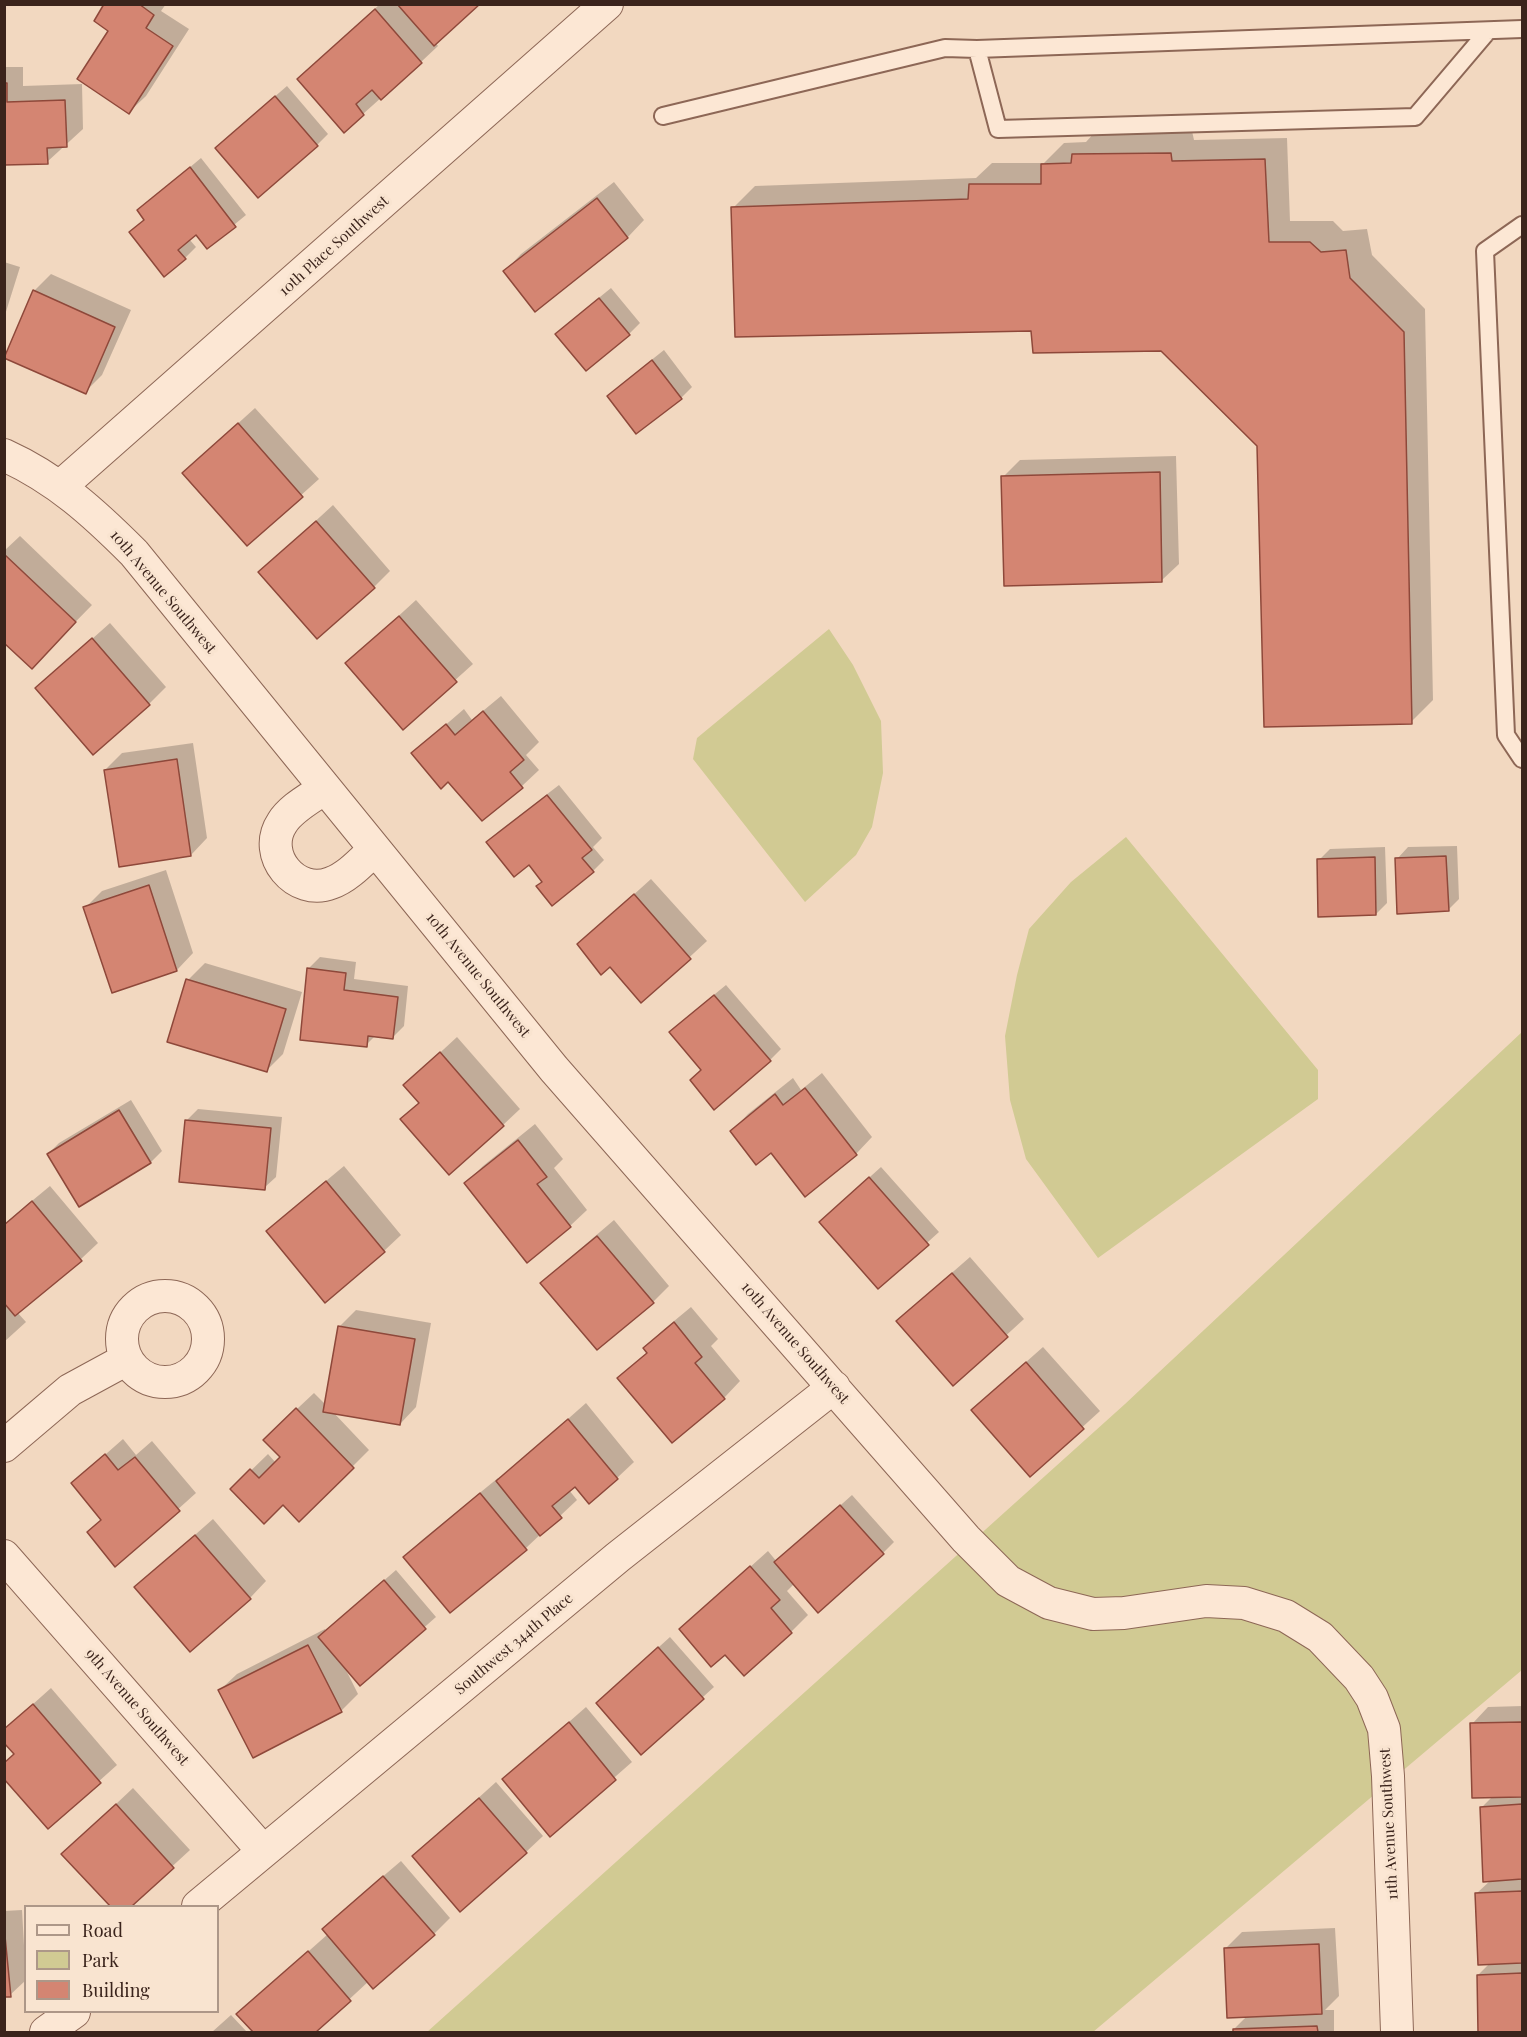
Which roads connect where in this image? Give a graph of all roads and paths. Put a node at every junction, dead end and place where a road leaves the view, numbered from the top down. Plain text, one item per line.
1 (607, 4) edge
2 (1522, 29) edge
3 (1488, 31) junction
4 (977, 49) junction
5 (663, 116) dead end
6 (1522, 225) edge
7 (4, 455) edge
8 (61, 486) junction
9 (1522, 759) edge
10 (326, 788) junction
11 (375, 849) junction
12 (127, 1359) dead end
13 (834, 1388) junction
14 (4, 1446) edge
15 (6, 1561) edge
16 (1320, 1637) joint
17 (263, 1851) junction
18 (199, 1905) edge
19 (73, 2013) edge
20 (46, 2032) edge
21 (1397, 2032) edge

1 - 8 street, 10th Place Southwest
2 - 3 lane
3 - 4 lane
3 - 4 lane
4 - 5 lane
6 - 9 lane
7 - 8 street, 10th Avenue Southwest
8 - 10 street, 10th Avenue Southwest
10 - 11 street, 10th Avenue Southwest
10 - 11 street
11 - 13 street, 10th Avenue Southwest
12 - 14 street
13 - 16 street, 10th Avenue Southwest
13 - 17 street, Southwest 344th Place
15 - 17 street, 9th Avenue Southwest
16 - 21 street, 11th Avenue Southwest
17 - 18 street, Southwest 344th Place
19 - 20 street

